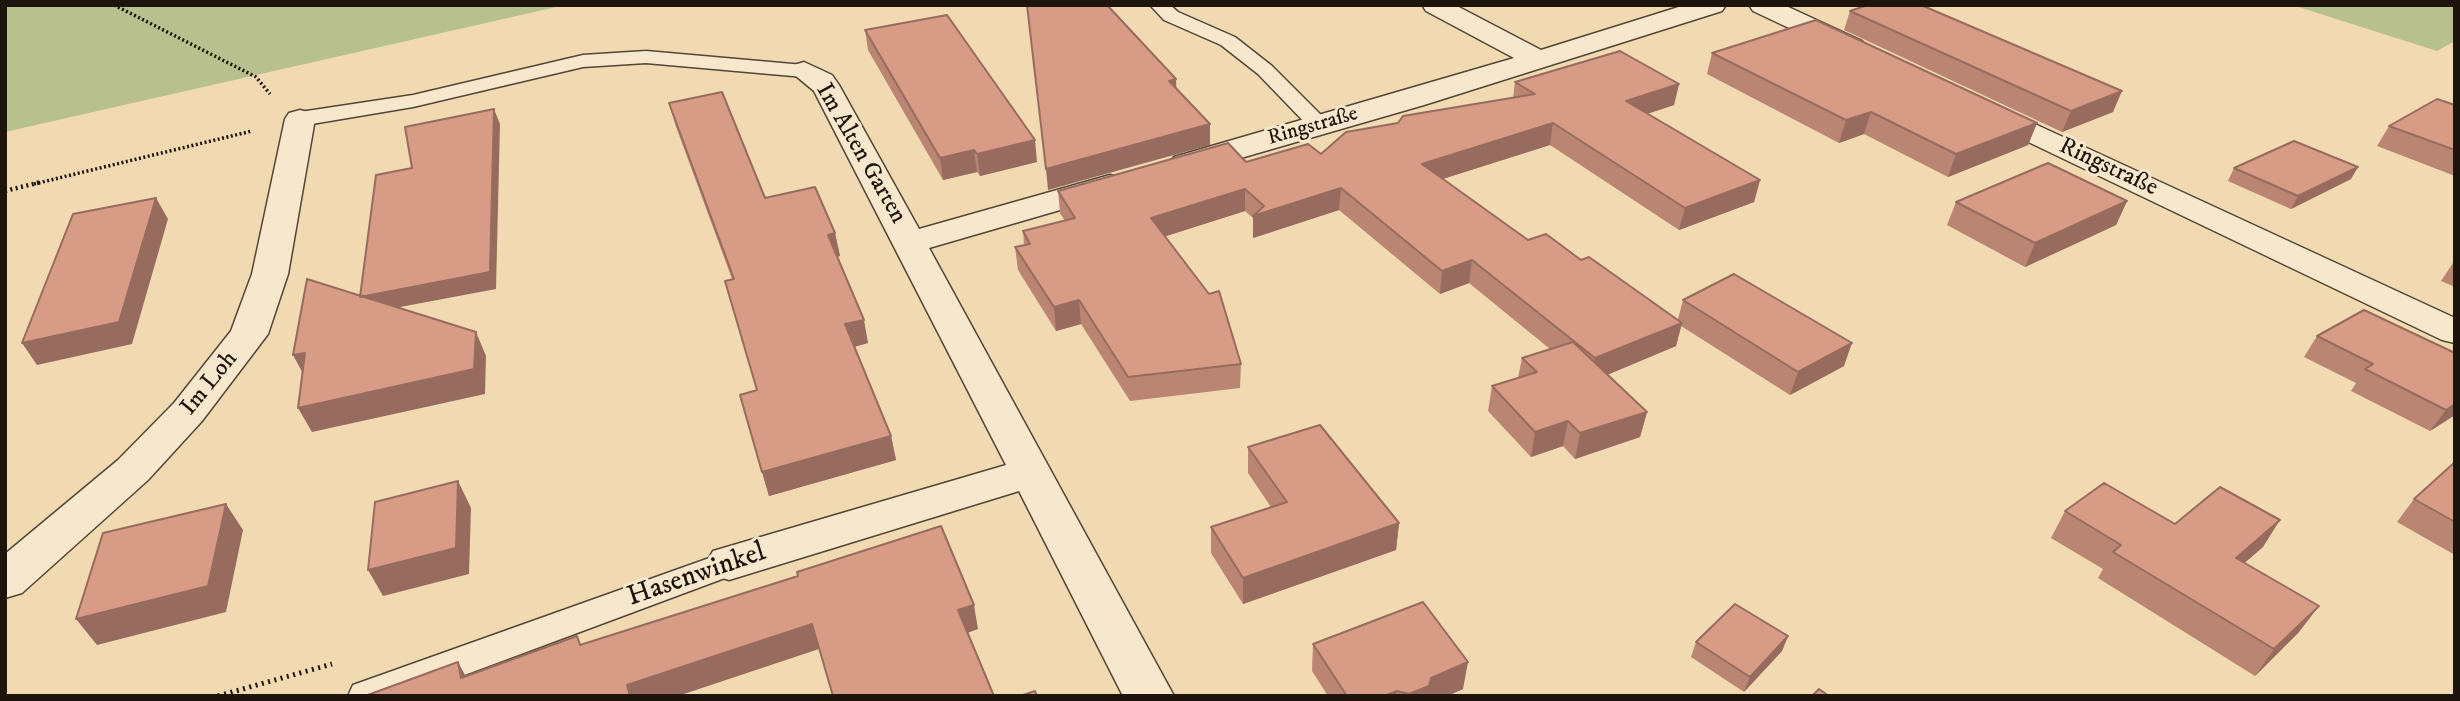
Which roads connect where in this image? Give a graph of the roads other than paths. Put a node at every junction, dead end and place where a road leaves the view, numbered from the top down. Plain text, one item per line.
1 (1159, 5) edge
2 (1435, 5) edge
3 (1713, 5) edge
4 (1762, 5) edge
5 (1877, 59) edge
6 (1538, 60) junction
7 (804, 71) joint
8 (1952, 94) edge
9 (300, 119) joint
10 (1320, 125) junction
11 (911, 242) junction
12 (2455, 332) edge
13 (1033, 472) junction
14 (729, 563) joint
15 (5, 582) edge
16 (366, 696) edge
17 (1149, 696) edge

1 - 10 lane
2 - 6 street
3 - 6 street, Ringstraße
4 - 5 street
6 - 10 street, Ringstraße
7 - 9 lane, Im Alten Garten
7 - 11 street, Im Alten Garten
8 - 12 street, Ringstraße
9 - 15 street, Im Loh
10 - 11 street, Ringstraße
11 - 13 street, Im Alten Garten
13 - 14 street, Hasenwinkel
13 - 17 street, Im Alten Garten
14 - 16 lane, Hasenwinkel

